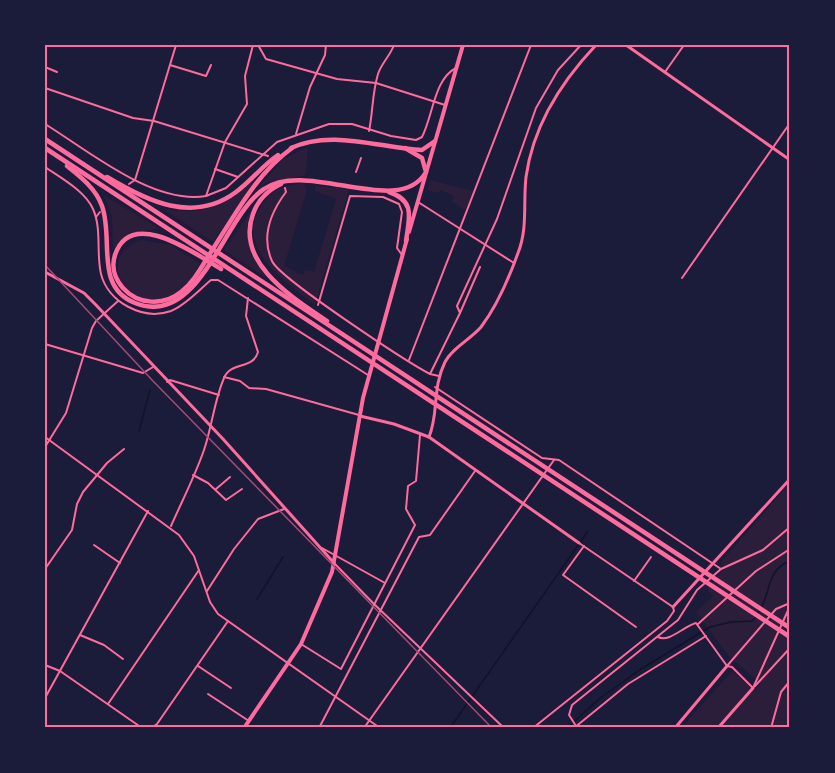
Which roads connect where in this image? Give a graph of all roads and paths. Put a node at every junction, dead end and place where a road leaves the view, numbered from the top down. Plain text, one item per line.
1 (176, 45) edge
2 (253, 45) edge
3 (258, 45) edge
4 (326, 45) edge
5 (394, 45) edge
6 (463, 45) edge
7 (531, 45) edge
8 (581, 45) edge
9 (596, 45) edge
10 (626, 45) edge
11 (684, 45) edge
12 (170, 65) junction
13 (211, 65) dead end
14 (45, 67) edge
15 (456, 68) junction
16 (57, 72) dead end
17 (664, 73) junction
18 (316, 74) junction
19 (376, 83) junction
20 (45, 88) edge
21 (435, 102) junction
22 (445, 105) junction
23 (154, 122) junction
24 (790, 123) edge
25 (45, 124) edge
26 (370, 127) junction
27 (369, 131) dead end
28 (296, 134) junction
29 (45, 139) edge
30 (435, 141) junction
31 (225, 142) junction
32 (53, 145) junction
33 (292, 148) junction
34 (405, 148) junction
35 (774, 148) junction
36 (45, 149) edge
37 (263, 153) junction
38 (268, 156) dead end
39 (361, 158) dead end
40 (790, 160) edge
41 (45, 167) edge
42 (215, 169) junction
43 (356, 172) dead end
44 (426, 172) junction
45 (238, 177) junction
46 (135, 180) junction
47 (301, 180) junction
48 (129, 184) dead end
49 (285, 188) dead end
50 (382, 190) junction
51 (206, 196) junction
52 (418, 202) junction
53 (100, 212) dead end
54 (96, 217) junction
55 (460, 228) junction
56 (406, 241) junction
57 (485, 244) junction
58 (198, 252) junction
59 (402, 255) junction
60 (514, 263) junction
61 (480, 267) dead end
62 (45, 272) edge
63 (682, 279) dead end
64 (248, 298) junction
65 (118, 301) junction
66 (318, 303) junction
67 (104, 313) junction
68 (460, 313) junction
69 (310, 330) dead end
70 (309, 335) junction
71 (378, 340) junction
72 (45, 344) edge
73 (365, 349) junction
74 (84, 355) junction
75 (409, 360) junction
76 (153, 367) junction
77 (429, 374) junction
78 (368, 375) junction
79 (439, 376) junction
80 (224, 377) junction
81 (167, 382) junction
82 (435, 387) junction
83 (219, 395) junction
84 (359, 415) junction
85 (211, 426) junction
86 (421, 433) junction
87 (45, 437) edge
88 (429, 437) junction
89 (50, 440) junction
90 (45, 447) edge
91 (124, 449) dead end
92 (554, 460) junction
93 (476, 470) junction
94 (98, 475) junction
95 (193, 475) junction
96 (230, 477) dead end
97 (790, 479) edge
98 (216, 489) junction
99 (242, 489) dead end
100 (523, 504) junction
101 (285, 507) junction
102 (148, 511) junction
103 (171, 526) junction
104 (790, 527) edge
105 (668, 532) junction
106 (665, 537) dead end
107 (579, 543) joint
108 (94, 545) dead end
109 (317, 545) junction
110 (585, 546) junction
111 (790, 549) edge
112 (336, 555) junction
113 (651, 557) dead end
114 (714, 562) junction
115 (120, 563) junction
116 (334, 563) junction
117 (45, 569) edge
118 (721, 569) junction
119 (200, 570) junction
120 (634, 581) junction
121 (385, 583) junction
122 (207, 591) junction
123 (374, 604) junction
124 (790, 604) edge
125 (673, 607) junction
126 (381, 611) junction
127 (228, 621) junction
128 (699, 626) junction
129 (636, 627) dead end
130 (790, 628) edge
131 (80, 635) junction
132 (705, 635) junction
133 (658, 637) junction
134 (790, 637) edge
135 (301, 644) junction
136 (790, 648) edge
137 (422, 650) junction
138 (123, 659) dead end
139 (289, 663) junction
140 (45, 665) edge
141 (198, 666) junction
142 (727, 666) junction
143 (607, 667) junction
144 (60, 670) junction
145 (610, 672) junction
146 (790, 681) edge
147 (231, 688) dead end
148 (753, 688) junction
149 (208, 694) dead end
150 (335, 696) junction
151 (45, 698) edge
152 (108, 704) junction
153 (370, 720) junction
154 (249, 721) junction
155 (575, 726) edge
156 (142, 728) edge
157 (151, 728) edge
158 (244, 728) edge
159 (319, 728) edge
160 (364, 728) edge
161 (380, 728) edge
162 (504, 728) edge
163 (533, 728) edge
164 (675, 728) edge
165 (718, 728) edge
166 (771, 728) edge

1 - 12 street
2 - 31 street
3 - 18 street
4 - 18 street
5 - 19 street
6 - 15 main road
7 - 55 street
8 - 57 street
9 - 60 street
10 - 17 street
11 - 17 street
12 - 13 street
12 - 23 street
14 - 16 street
15 - 21 street
15 - 22 main road
17 - 35 street
18 - 19 street
18 - 28 street
19 - 21 street
19 - 26 street
20 - 23 street
21 - 22 street
21 - 26 street
22 - 30 main road
23 - 31 street
23 - 46 street
24 - 35 street
25 - 46 street
26 - 27 street
26 - 28 street
28 - 37 street
29 - 32 highway
30 - 34 highway
30 - 44 main road
31 - 37 street
31 - 42 street
32 - 33 highway
32 - 73 highway
33 - 34 highway
33 - 58 highway
34 - 44 highway
35 - 40 street
35 - 63 street
36 - 47 highway
36 - 58 highway
37 - 38 street
37 - 45 street
39 - 43 street
41 - 54 street
42 - 45 street
42 - 51 street
44 - 50 highway
44 - 52 main road
45 - 51 street
46 - 48 street
46 - 51 street
47 - 50 highway
47 - 73 highway
49 - 66 street
50 - 56 highway
52 - 55 street
52 - 56 main road
53 - 54 street
54 - 65 street
55 - 57 street
55 - 75 street
56 - 59 main road
57 - 60 street
57 - 68 street
58 - 134 highway
59 - 66 street
59 - 71 main road
60 - 79 street
61 - 68 street
62 - 67 street
64 - 65 street
64 - 70 street
64 - 80 street
65 - 67 street
66 - 71 street
67 - 74 street
67 - 76 street
68 - 77 street
69 - 70 street
70 - 78 street
71 - 75 street
71 - 78 main road
72 - 74 street
73 - 130 highway
74 - 76 street
74 - 89 street
75 - 77 street
76 - 81 street
77 - 79 street
78 - 84 main road
79 - 82 street
80 - 83 street
80 - 84 street
81 - 83 street
81 - 85 street
82 - 88 street
82 - 92 street
83 - 85 street
84 - 86 street
84 - 112 main road
85 - 95 street
85 - 101 street
86 - 88 street
86 - 121 street
87 - 89 street
88 - 93 street
89 - 90 street
89 - 94 street
91 - 94 street
92 - 100 street
92 - 105 street
93 - 100 street
93 - 126 street
94 - 102 street
94 - 117 street
95 - 98 street
95 - 103 street
96 - 98 street
97 - 114 street
98 - 99 street
100 - 107 street
100 - 137 street
101 - 109 street
101 - 122 street
102 - 103 street
102 - 115 street
103 - 119 street
104 - 118 street
105 - 106 street
105 - 114 street
107 - 110 street
108 - 115 street
109 - 112 street
109 - 116 street
110 - 120 street
110 - 129 street
111 - 128 street
112 - 116 main road
112 - 121 street
113 - 120 street
114 - 118 street
114 - 125 street
115 - 131 street
116 - 123 street
116 - 135 main road
118 - 133 street
119 - 122 street
119 - 152 street
120 - 125 street
121 - 123 street
122 - 127 street
123 - 126 street
123 - 135 street
124 - 142 street
124 - 148 street
125 - 143 street
126 - 137 street
126 - 150 street
127 - 139 street
127 - 141 street
128 - 132 street
128 - 133 street
131 - 138 street
131 - 144 street
132 - 142 street
132 - 155 street
133 - 145 street
135 - 139 main road
136 - 148 street
137 - 153 street
137 - 162 street
139 - 150 street
139 - 154 main road
140 - 144 street
141 - 147 street
141 - 157 street
142 - 148 street
142 - 164 street
143 - 145 street
143 - 163 street
144 - 151 street
144 - 152 street
145 - 155 street
146 - 166 street
148 - 165 street
149 - 154 street
150 - 153 street
150 - 159 street
152 - 156 street
153 - 160 street
153 - 161 street
154 - 158 main road

